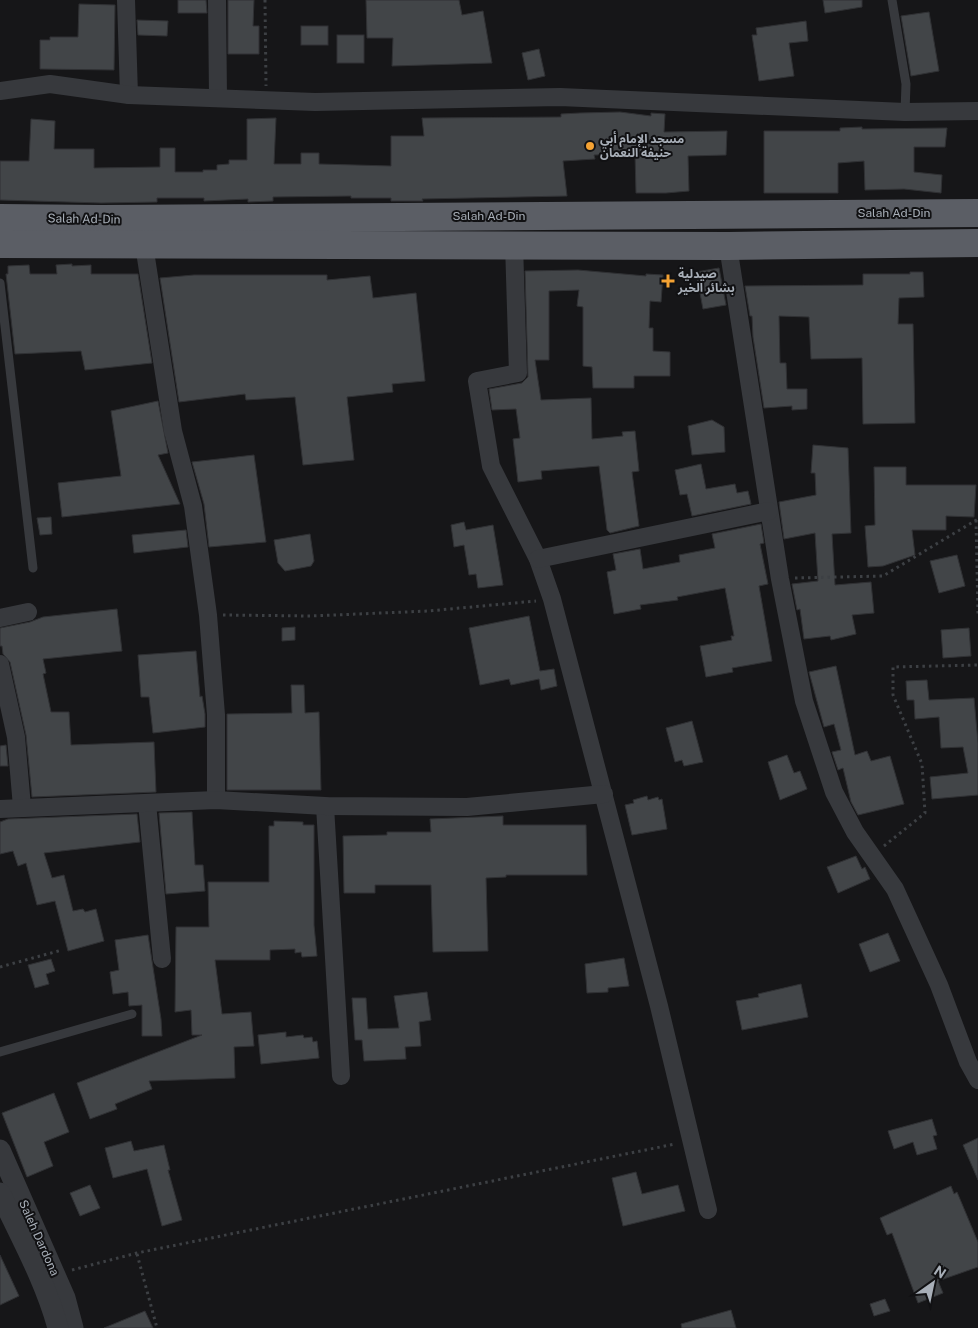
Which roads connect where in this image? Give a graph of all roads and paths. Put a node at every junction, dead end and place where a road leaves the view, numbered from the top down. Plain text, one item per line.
1 (126, 0) edge
2 (217, 0) edge
3 (265, 0) edge
4 (892, 0) edge
5 (0, 90) edge
6 (129, 95) junction
7 (218, 97) junction
8 (266, 99) junction
9 (978, 110) edge
10 (905, 112) junction
11 (978, 212) edge
12 (0, 218) edge
13 (978, 243) edge
14 (0, 244) edge
15 (514, 244) junction
16 (144, 245) junction
17 (728, 246) junction
18 (0, 283) edge
19 (769, 511) junction
20 (977, 519) edge
21 (538, 559) junction
22 (33, 568) dead end
23 (780, 579) junction
24 (552, 599) junction
25 (28, 612) dead end
26 (208, 615) junction
27 (978, 616) edge
28 (0, 618) edge
29 (978, 665) edge
30 (0, 669) edge
31 (604, 794) junction
32 (216, 800) junction
33 (147, 802) junction
34 (325, 806) junction
35 (22, 807) junction
36 (0, 809) edge
37 (872, 856) junction
38 (62, 950) dead end
39 (162, 959) dead end
40 (0, 967) edge
41 (132, 1014) dead end
42 (0, 1052) edge
43 (341, 1076) dead end
44 (978, 1080) edge
45 (692, 1141) junction
46 (0, 1150) edge
47 (0, 1193) edge
48 (708, 1210) dead end
49 (137, 1254) junction
50 (54, 1274) junction
51 (58, 1328) edge
52 (73, 1328) edge
53 (157, 1328) edge

1 - 6 street
2 - 7 street
3 - 8 path
4 - 10 lane
5 - 6 street
6 - 7 street
7 - 8 street
8 - 10 street
9 - 10 street
11 - 12 highway, Salah Ad-Din
13 - 17 highway, Salah Ad-Din
14 - 16 highway, Salah Ad-Din
15 - 16 highway, Salah Ad-Din
15 - 17 highway, Salah Ad-Din
15 - 21 street
16 - 26 street
17 - 19 street
18 - 22 lane
19 - 21 street
19 - 23 street
20 - 23 path
20 - 27 path
21 - 24 street
23 - 37 street
24 - 26 path
24 - 31 street
25 - 28 street
26 - 32 street
29 - 37 path
30 - 35 street
31 - 34 street
31 - 45 street
32 - 33 street
32 - 34 street
33 - 35 street
33 - 39 street
34 - 43 street
35 - 36 street
37 - 44 street
38 - 40 path
41 - 42 lane
45 - 48 street
45 - 49 path
46 - 50 street, Saleh Dardona
47 - 51 street, Saleh Dardona
49 - 50 path
49 - 53 path
50 - 52 street, Saleh Dardona

